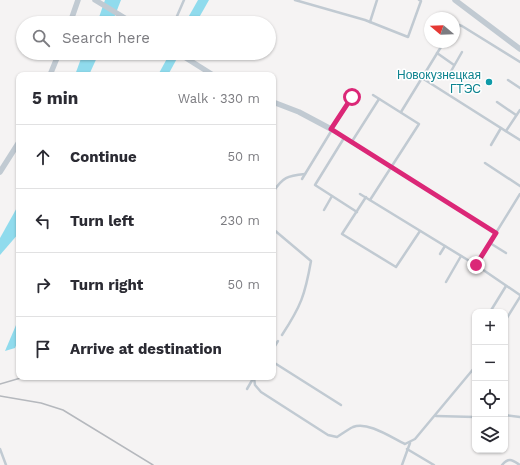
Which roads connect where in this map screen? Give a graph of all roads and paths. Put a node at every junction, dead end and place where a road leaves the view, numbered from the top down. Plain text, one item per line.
1 (78, 0) edge
2 (184, 0) edge
3 (295, 0) edge
4 (377, 0) edge
5 (419, 0) edge
6 (455, 0) edge
7 (97, 1) edge
8 (72, 16) edge
9 (121, 16) edge
10 (177, 16) edge
11 (370, 22) junction
12 (460, 25) edge
13 (440, 48) edge
14 (520, 49) edge
15 (462, 52) dead end
16 (437, 54) junction
17 (56, 60) edge
18 (189, 60) edge
19 (520, 62) edge
20 (454, 65) junction
21 (51, 72) edge
22 (208, 72) edge
23 (450, 73) dead end
24 (422, 78) junction
25 (508, 80) dead end
26 (520, 88) edge
27 (374, 95) dead end
28 (352, 97) dead end
29 (379, 98) junction
30 (497, 102) dead end
31 (276, 103) edge
32 (520, 110) edge
33 (401, 112) junction
34 (516, 115) junction
35 (501, 128) junction
36 (331, 129) junction
37 (506, 131) junction
38 (344, 138) junction
39 (520, 140) edge
40 (352, 143) junction
41 (491, 145) dead end
42 (16, 147) edge
43 (485, 163) dead end
44 (390, 167) junction
45 (0, 172) edge
46 (305, 174) junction
47 (302, 179) dead end
48 (520, 186) edge
49 (276, 187) edge
50 (360, 194) dead end
51 (520, 194) edge
52 (332, 196) junction
53 (366, 198) junction
54 (370, 200) junction
55 (324, 210) dead end
56 (357, 212) junction
57 (420, 231) junction
58 (276, 232) edge
59 (496, 233) junction
60 (490, 243) junction
61 (445, 246) junction
62 (506, 253) dead end
63 (440, 254) dead end
64 (461, 256) junction
65 (476, 265) junction
66 (446, 282) dead end
67 (506, 286) junction
68 (520, 296) edge
69 (492, 309) edge
70 (508, 316) edge
71 (282, 335) dead end
72 (278, 341) dead end
73 (276, 344) edge
74 (276, 364) edge
75 (472, 371) edge
76 (253, 380) edge
77 (254, 380) edge
78 (247, 389) dead end
79 (341, 404) dead end
80 (508, 415) edge
81 (435, 416) junction
82 (472, 417) edge
83 (520, 417) edge
84 (410, 443) junction
85 (0, 448) edge
86 (407, 449) junction
87 (6, 465) edge
88 (402, 465) edge
89 (434, 465) edge
90 (502, 465) edge
91 (520, 465) edge

1 - 8 street
2 - 10 lane
3 - 11 lane
4 - 11 lane
5 - 11 lane
6 - 14 street
7 - 9 street
12 - 19 lane
13 - 16 lane
15 - 20 lane
16 - 20 lane
16 - 24 lane
17 - 21 street
18 - 22 street
20 - 23 lane
24 - 33 lane
24 - 35 lane
25 - 26 lane
27 - 29 lane
28 - 36 lane
29 - 33 lane
29 - 40 lane
30 - 34 lane
31 - 36 street
32 - 34 lane
33 - 44 lane
34 - 37 lane
35 - 37 lane
35 - 41 lane
36 - 38 lane
36 - 46 lane
37 - 39 lane
38 - 40 lane
38 - 52 lane
40 - 44 lane
42 - 45 street
43 - 48 lane
44 - 54 lane
44 - 59 lane
46 - 47 lane
46 - 49 lane
50 - 53 lane
51 - 59 lane
52 - 55 lane
52 - 56 lane
53 - 54 lane
53 - 56 lane
54 - 57 lane
56 - 57 lane
57 - 61 lane
58 - 71 lane
59 - 60 lane
60 - 62 lane
60 - 65 lane
61 - 63 lane
61 - 64 lane
64 - 65 lane
64 - 66 lane
65 - 67 lane
67 - 68 lane
67 - 69 lane
68 - 70 lane
72 - 73 lane
74 - 79 lane
75 - 81 lane
76 - 78 lane
77 - 84 lane
80 - 83 lane
81 - 82 lane
81 - 84 lane
84 - 86 lane
85 - 87 lane
86 - 88 lane
86 - 89 lane
90 - 91 lane

